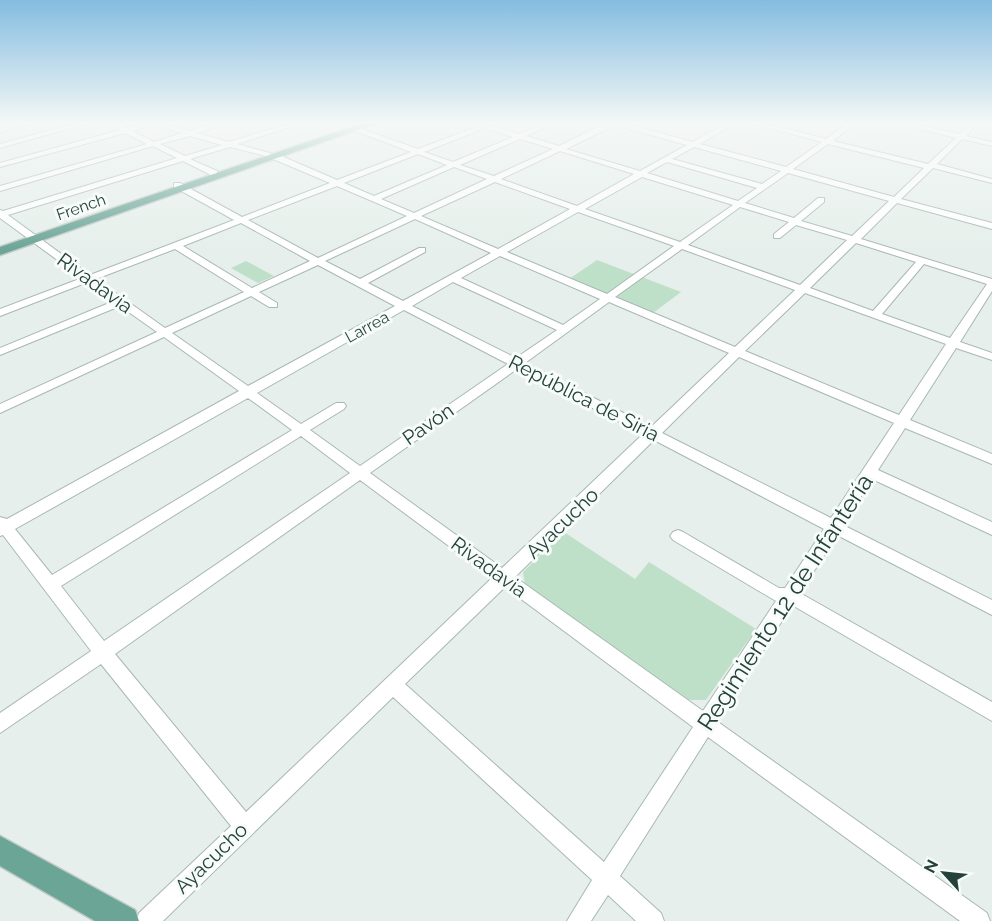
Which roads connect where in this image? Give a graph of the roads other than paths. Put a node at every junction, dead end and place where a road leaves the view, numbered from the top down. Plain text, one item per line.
1 (82, 165) edge
2 (160, 165) edge
3 (197, 165) edge
4 (241, 165) edge
5 (245, 165) edge
6 (293, 165) edge
7 (381, 165) edge
8 (454, 165) joint
9 (528, 165) edge
10 (608, 165) edge
11 (659, 165) edge
12 (686, 165) edge
13 (767, 165) edge
14 (793, 165) edge
15 (927, 165) edge
16 (931, 166) junction
17 (786, 170) junction
18 (214, 173) junction
19 (640, 175) junction
20 (495, 180) junction
21 (992, 181) edge
22 (336, 182) junction
23 (180, 187) junction
24 (763, 187) junction
25 (0, 189) edge
26 (374, 199) junction
27 (821, 200) dead end
28 (896, 200) junction
29 (738, 204) junction
30 (578, 210) junction
31 (1, 214) edge
32 (416, 217) junction
33 (241, 219) junction
34 (794, 221) junction
35 (992, 226) edge
36 (777, 236) dead end
37 (32, 237) junction
38 (854, 240) junction
39 (0, 244) edge
40 (175, 245) junction
41 (680, 246) junction
42 (422, 250) dead end
43 (0, 251) edge
44 (500, 253) junction
45 (922, 261) junction
46 (319, 262) junction
47 (89, 278) junction
48 (454, 279) junction
49 (361, 283) junction
50 (992, 283) edge
51 (804, 289) junction
52 (252, 293) junction
53 (606, 298) junction
54 (121, 302) junction
55 (273, 305) dead end
56 (405, 306) junction
57 (0, 313) edge
58 (875, 315) junction
59 (564, 329) junction
60 (164, 334) junction
61 (952, 343) junction
62 (0, 352) edge
63 (737, 353) junction
64 (992, 357) edge
65 (517, 363) junction
66 (247, 393) junction
67 (340, 406) dead end
68 (0, 409) edge
69 (902, 421) junction
70 (301, 430) junction
71 (654, 434) junction
72 (992, 459) edge
73 (358, 472) junction
74 (870, 472) junction
75 (2, 526) edge
76 (835, 528) junction
77 (992, 529) edge
78 (678, 536) dead end
79 (505, 579) junction
80 (51, 584) junction
81 (790, 596) junction
82 (992, 608) edge
83 (102, 652) junction
84 (393, 685) junction
85 (992, 712) edge
86 (0, 724) edge
87 (704, 725) junction
88 (244, 826) junction
89 (0, 850) edge
90 (606, 878) junction
91 (124, 921) edge
92 (147, 921) edge
93 (578, 921) edge
94 (653, 921) edge
95 (979, 921) edge

1 - 25 street
2 - 31 street
3 - 18 street
4 - 18 main road, French
5 - 23 main road, French
6 - 22 street
7 - 22 street
8 - 20 street
8 - 26 street
9 - 20 street
10 - 19 street
11 - 19 street, Larrea
12 - 24 street
13 - 17 street
14 - 17 street, Pavón
15 - 16 street
16 - 21 street
16 - 28 street, Ayacucho
17 - 24 street, Pavón
17 - 28 street
18 - 23 main road, French
19 - 29 street
19 - 30 street, Larrea
20 - 30 street
20 - 32 street
22 - 26 street
22 - 33 street
23 - 33 street, República de Siria
23 - 37 main road, French
24 - 29 street, Pavón
26 - 32 street
27 - 34 street
28 - 35 street
28 - 38 street, Ayacucho
29 - 34 street
29 - 41 street, Pavón
30 - 41 street
30 - 44 street, Larrea
31 - 37 street, Rivadavia
32 - 44 street
32 - 46 street
33 - 40 street
33 - 46 street, República de Siria
34 - 36 street
34 - 38 street
37 - 39 main road, French
37 - 43 main road, French
37 - 47 street, Rivadavia
38 - 45 street
38 - 51 street, Ayacucho
40 - 47 street
40 - 52 street
41 - 51 street
41 - 53 street, Pavón
42 - 49 street
44 - 48 street, Larrea
44 - 53 street
45 - 50 street
45 - 58 street
46 - 49 street, República de Siria
46 - 52 street
47 - 54 street, Rivadavia
47 - 57 street
48 - 56 street, Larrea
48 - 59 street
49 - 56 street, República de Siria
50 - 61 street, Regimiento 12 de Infantería
51 - 58 street
51 - 63 street, Ayacucho
52 - 55 street
52 - 60 street
53 - 59 street, Pavón
53 - 63 street
54 - 60 street, Rivadavia
54 - 62 street
56 - 65 street, República de Siria
56 - 66 street, Larrea
58 - 61 street
59 - 65 street, Pavón
60 - 66 street, Rivadavia
60 - 68 street
61 - 64 street
61 - 69 street, Regimiento 12 de Infantería
63 - 69 street
63 - 71 street, Ayacucho
65 - 71 street, República de Siria
65 - 73 street, Pavón
66 - 70 street, Rivadavia
66 - 75 street, Larrea
67 - 70 street
69 - 72 street
69 - 74 street, Regimiento 12 de Infantería
70 - 73 street, Rivadavia
70 - 80 street
71 - 76 street, República de Siria
71 - 79 street, Ayacucho
73 - 79 street, Rivadavia
73 - 83 street, Pavón
74 - 76 street, Regimiento 12 de Infantería
74 - 77 street
75 - 80 street
76 - 81 street, Regimiento 12 de Infantería
76 - 82 street, República de Siria
78 - 81 street
79 - 84 street, Ayacucho
79 - 87 street, Rivadavia
80 - 83 street
81 - 85 street
81 - 87 street, Regimiento 12 de Infantería
83 - 86 street, Pavón
83 - 88 street
84 - 88 street, Ayacucho
84 - 90 street
87 - 90 street, Regimiento 12 de Infantería
87 - 95 street, Rivadavia
88 - 92 street, Ayacucho
89 - 91 main road
90 - 93 street, Regimiento 12 de Infantería
90 - 94 street

